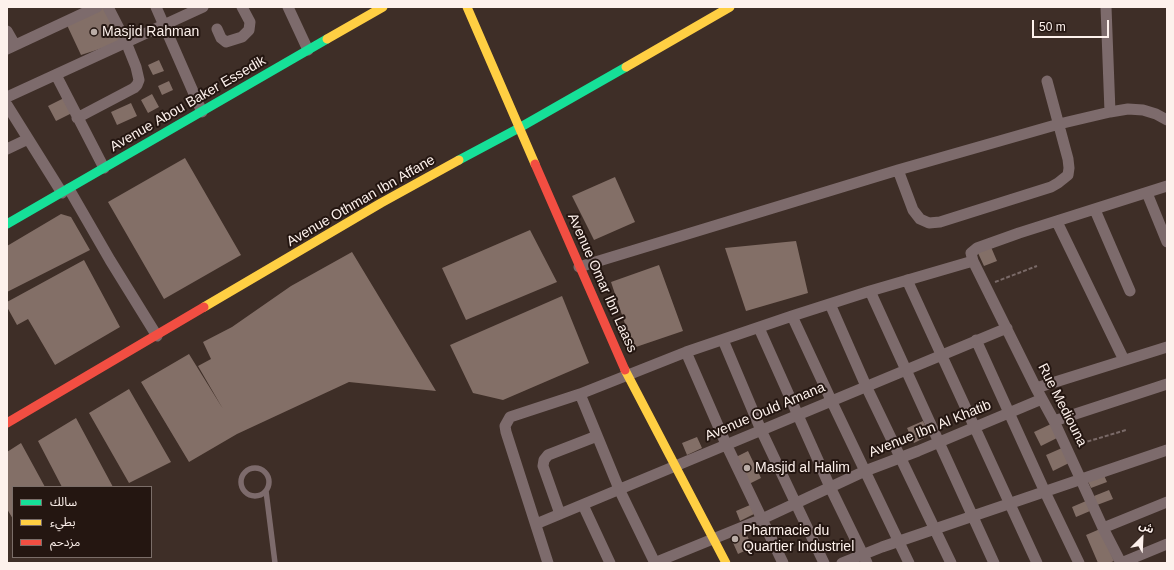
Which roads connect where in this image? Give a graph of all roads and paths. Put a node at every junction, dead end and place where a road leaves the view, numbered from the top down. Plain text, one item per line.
1 (97, 7) edge
2 (108, 7) edge
3 (156, 7) edge
4 (203, 7) edge
5 (242, 7) edge
6 (288, 7) edge
7 (383, 7) edge
8 (467, 7) edge
9 (730, 7) edge
10 (1106, 7) edge
11 (164, 24) junction
12 (217, 29) dead end
13 (7, 31) edge
14 (126, 42) junction
15 (11, 47) edge
16 (308, 50) junction
17 (56, 75) junction
18 (1047, 81) dead end
19 (7, 97) edge
20 (7, 105) edge
21 (202, 112) junction
22 (1110, 112) junction
23 (77, 118) junction
24 (1167, 120) edge
25 (1059, 124) junction
26 (519, 128) junction
27 (28, 139) junction
28 (7, 149) edge
29 (104, 168) junction
30 (898, 170) junction
31 (1167, 186) edge
32 (65, 191) junction
33 (1147, 193) junction
34 (1095, 210) junction
35 (1057, 222) junction
36 (7, 224) edge
37 (1167, 242) edge
38 (973, 261) junction
39 (1036, 266) dead end
40 (579, 267) junction
41 (907, 280) junction
42 (986, 285) junction
43 (870, 291) junction
44 (1130, 291) dead end
45 (830, 304) junction
46 (792, 316) junction
47 (759, 328) junction
48 (1007, 328) junction
49 (157, 336) junction
50 (722, 340) junction
51 (976, 340) junction
52 (1167, 347) edge
53 (686, 352) junction
54 (941, 355) junction
55 (1124, 360) junction
56 (906, 369) junction
57 (627, 375) junction
58 (1167, 384) edge
59 (866, 386) junction
60 (1036, 388) junction
61 (580, 394) junction
62 (1042, 398) junction
63 (831, 400) junction
64 (1009, 412) junction
65 (798, 414) junction
66 (1054, 420) junction
67 (7, 423) edge
68 (974, 427) junction
69 (761, 430) junction
70 (1126, 430) dead end
71 (597, 436) junction
72 (939, 442) junction
73 (726, 444) junction
74 (1067, 448) junction
75 (1167, 450) edge
76 (901, 458) junction
77 (675, 466) junction
78 (865, 471) junction
79 (1082, 480) junction
80 (830, 487) junction
81 (618, 490) junction
82 (266, 491) junction
83 (1045, 492) junction
84 (1167, 502) edge
85 (796, 503) junction
86 (1010, 504) junction
87 (583, 505) junction
88 (560, 514) junction
89 (972, 517) junction
90 (762, 519) junction
91 (536, 524) junction
92 (1103, 528) junction
93 (936, 529) junction
94 (713, 539) junction
95 (899, 541) junction
96 (1167, 544) edge
97 (865, 559) edge
98 (275, 563) edge
99 (548, 563) edge
100 (610, 563) edge
101 (655, 563) edge
102 (726, 563) edge
103 (783, 563) edge
104 (824, 563) edge
105 (842, 563) edge
106 (909, 563) edge
107 (951, 563) edge
108 (994, 563) edge
109 (1038, 563) edge
110 (1079, 563) edge
111 (1121, 563) edge

1 - 15 street
2 - 14 street
3 - 11 street
4 - 11 street
5 - 12 street
6 - 16 street
7 - 16 street, Avenue Abou Baker Essedik
8 - 26 street, Avenue Omar Ibn Laass
9 - 26 street, Avenue Othman Ibn Affane
10 - 22 street
11 - 14 street
11 - 21 street
13 - 15 street
14 - 17 street
14 - 23 street
16 - 21 street, Avenue Abou Baker Essedik
17 - 19 street
17 - 23 street
18 - 25 street
20 - 27 street
21 - 29 street, Avenue Abou Baker Essedik
22 - 24 street
22 - 25 street
23 - 29 street
25 - 30 street
25 - 30 street
26 - 40 street, Avenue Omar Ibn Laass
26 - 49 street, Avenue Othman Ibn Affane
27 - 28 street
27 - 32 street
29 - 32 street, Avenue Abou Baker Essedik
30 - 40 street
31 - 33 street
32 - 36 street, Avenue Abou Baker Essedik
32 - 49 street
33 - 34 street
33 - 37 street
34 - 35 street
34 - 44 street
35 - 38 street
35 - 55 street
38 - 41 street
38 - 42 street, Rue Mediouna
39 - 42 path
40 - 57 street, Avenue Omar Ibn Laass
41 - 43 street
41 - 54 street
42 - 48 street, Rue Mediouna
43 - 45 street
43 - 56 street
45 - 46 street
45 - 59 street
46 - 47 street
46 - 63 street
47 - 50 street
47 - 65 street
48 - 51 street, Avenue Ould Amana
48 - 60 street, Rue Mediouna
49 - 67 street, Avenue Othman Ibn Affane
50 - 53 street
50 - 69 street
51 - 54 street, Avenue Ould Amana
51 - 64 street
52 - 55 street
53 - 57 street
53 - 73 street
54 - 56 street, Avenue Ould Amana
54 - 68 street
55 - 60 street
56 - 59 street, Avenue Ould Amana
56 - 72 street
57 - 61 street
57 - 77 street, Avenue Omar Ibn Laass
58 - 66 street
59 - 63 street, Avenue Ould Amana
59 - 76 street
60 - 62 street, Rue Mediouna
61 - 71 street
61 - 91 street
62 - 64 street, Avenue Ibn Al Khatib
62 - 66 street, Rue Mediouna
63 - 65 street, Avenue Ould Amana
63 - 78 street
64 - 68 street, Avenue Ibn Al Khatib
64 - 83 street
65 - 69 street, Avenue Ould Amana
65 - 80 street
66 - 74 street, Rue Mediouna
68 - 72 street, Avenue Ibn Al Khatib
68 - 86 street
69 - 73 street, Avenue Ould Amana
69 - 85 street
70 - 74 path
71 - 81 street
71 - 88 street
72 - 76 street, Avenue Ibn Al Khatib
72 - 89 street
73 - 77 street, Avenue Ould Amana
73 - 90 street
74 - 79 street, Rue Mediouna
75 - 79 street
76 - 78 street, Avenue Ibn Al Khatib
76 - 93 street
77 - 81 street, Avenue Ould Amana
77 - 94 street, Avenue Omar Ibn Laass
78 - 80 street, Avenue Ibn Al Khatib
78 - 95 street
79 - 83 street
79 - 92 street, Rue Mediouna
80 - 85 street, Avenue Ibn Al Khatib
80 - 97 street
81 - 87 street, Avenue Ould Amana
81 - 101 street
82 - 82 lane
82 - 98 lane
83 - 86 street
83 - 110 street
84 - 92 street
85 - 90 street, Avenue Ibn Al Khatib
85 - 104 street
86 - 89 street
86 - 109 street
87 - 88 street, Avenue Ould Amana
87 - 100 street
88 - 91 street, Avenue Ould Amana
89 - 93 street
89 - 108 street
90 - 94 street, Avenue Ibn Al Khatib
90 - 103 street
91 - 99 street
92 - 111 street, Rue Mediouna
93 - 95 street
93 - 107 street
94 - 101 street, Avenue Ibn Al Khatib
94 - 102 street, Avenue Omar Ibn Laass
95 - 97 street
95 - 106 street
96 - 111 street
97 - 105 street

